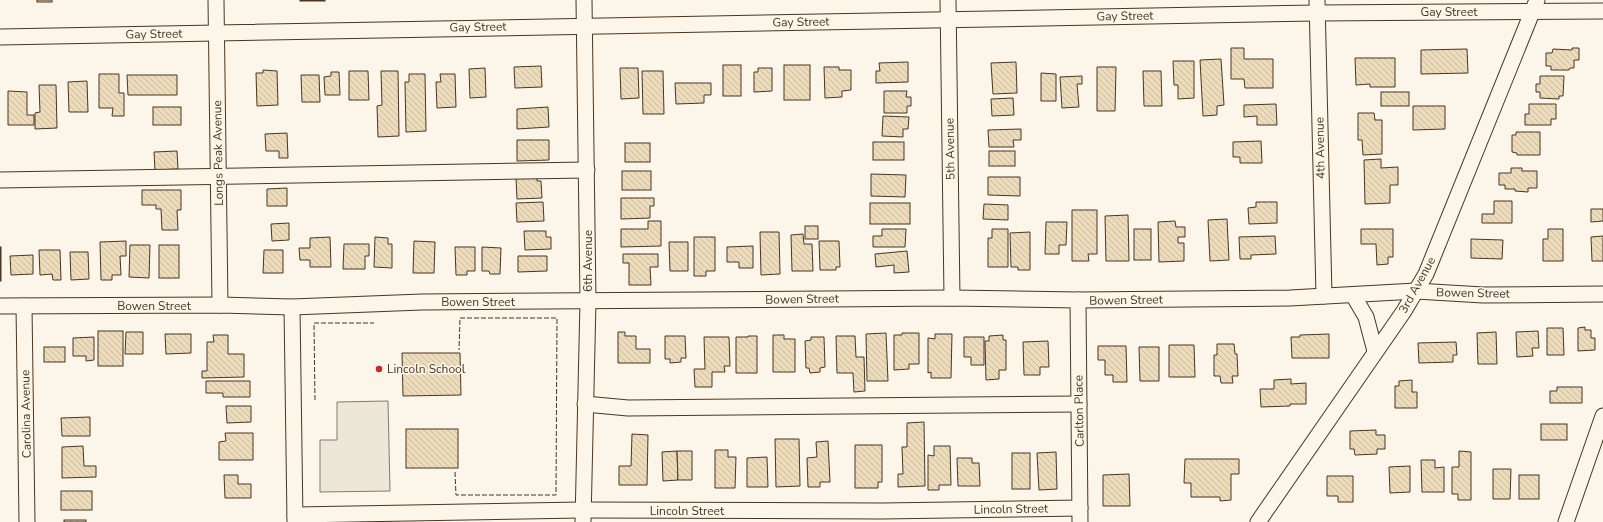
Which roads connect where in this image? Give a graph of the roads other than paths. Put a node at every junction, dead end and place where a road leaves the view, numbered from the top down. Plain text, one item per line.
1 (216, 0) edge
2 (584, 0) edge
3 (948, 0) edge
4 (1317, 6) edge
5 (1535, 6) edge
6 (1603, 11) edge
7 (948, 20) junction
8 (585, 25) junction
9 (216, 33) junction
10 (0, 37) edge
11 (587, 170) junction
12 (218, 176) junction
13 (0, 180) edge
14 (1416, 292) junction
15 (1603, 294) edge
16 (1353, 295) junction
17 (1324, 296) junction
18 (952, 298) junction
19 (1078, 300) junction
20 (588, 301) junction
21 (220, 305) junction
22 (0, 306) edge
23 (24, 306) junction
24 (292, 307) junction
25 (1375, 351) junction
26 (585, 404) junction
27 (1079, 404) junction
28 (1603, 416) edge
29 (1080, 515) edge
30 (582, 516) edge
31 (295, 519) edge
32 (27, 522) edge
33 (1258, 522) edge
34 (1566, 522) edge

1 - 9 street, Longs Peak Avenue
2 - 8 street, 6th Avenue
3 - 7 street, 5th Avenue
4 - 5 street, Gay Street
4 - 7 street, Gay Street
4 - 17 street, 4th Avenue
5 - 6 street, Gay Street
5 - 14 street, 3rd Avenue
7 - 8 street, Gay Street
7 - 18 street, 5th Avenue
8 - 9 street, Gay Street
8 - 11 street, 6th Avenue
9 - 10 street, Gay Street
9 - 12 street, Longs Peak Avenue
11 - 12 street
11 - 20 street, 6th Avenue
12 - 13 street
12 - 21 street, Longs Peak Avenue
14 - 15 street, Bowen Street
14 - 16 street, Bowen Street
14 - 25 street, 3rd Avenue
16 - 17 street, Bowen Street
16 - 25 street
17 - 19 street, Bowen Street
18 - 19 street, Bowen Street
18 - 20 street, Bowen Street
19 - 27 street, Carlton Place
20 - 24 street, Bowen Street
20 - 26 street, 6th Avenue
21 - 23 street, Bowen Street
21 - 24 street, Bowen Street
22 - 23 street, Bowen Street
23 - 32 street, Carolina Avenue
24 - 31 street
25 - 33 street, 3rd Avenue
26 - 27 street
26 - 30 street, 6th Avenue
27 - 29 street, Carlton Place
28 - 34 street
29 - 30 street, Lincoln Street
30 - 31 street, Lincoln Street

